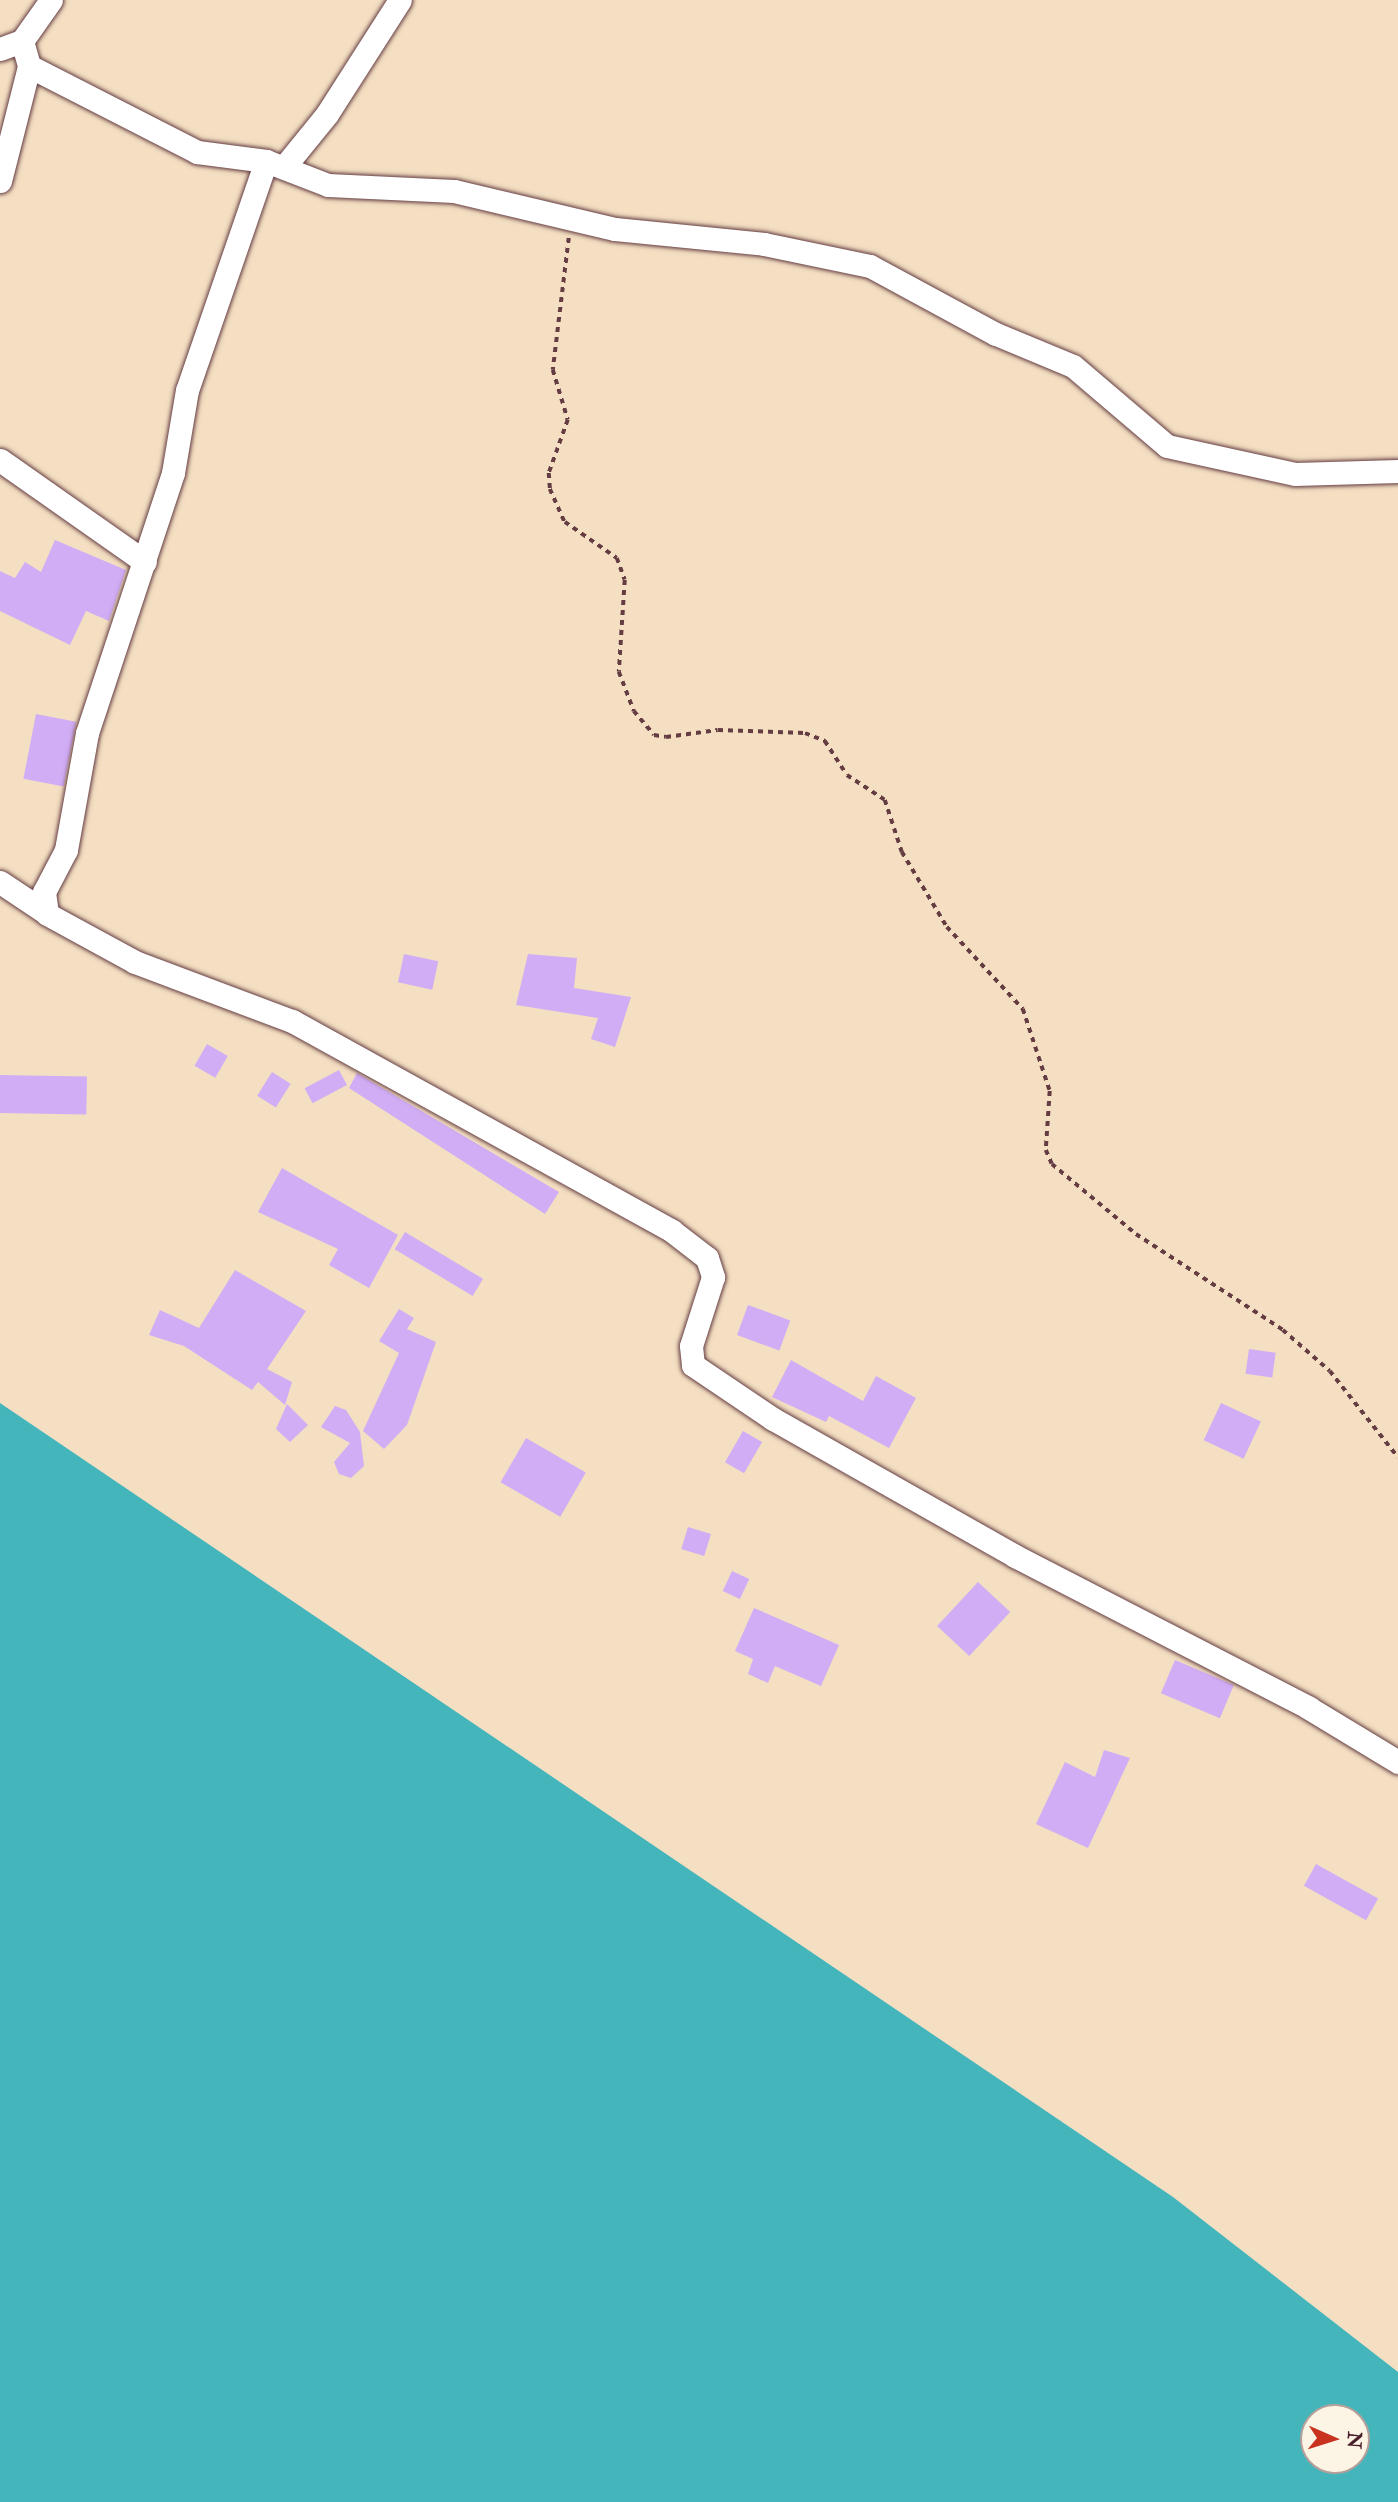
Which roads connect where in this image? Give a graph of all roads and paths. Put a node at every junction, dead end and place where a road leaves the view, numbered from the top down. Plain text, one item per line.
1 (51, 0) edge
2 (400, 0) edge
3 (22, 41) junction
4 (0, 48) edge
5 (29, 66) junction
6 (275, 164) junction
7 (0, 180) edge
8 (571, 218) junction
9 (0, 460) edge
10 (1398, 471) edge
11 (145, 562) junction
12 (0, 882) edge
13 (48, 914) junction
14 (1398, 1457) edge
15 (1398, 1762) edge

1 - 3 street
2 - 6 street
3 - 4 street
3 - 5 street
5 - 6 street
5 - 7 street
6 - 8 street
6 - 11 street
8 - 10 street
8 - 14 path
9 - 11 street
11 - 13 street
12 - 13 street
13 - 15 street

